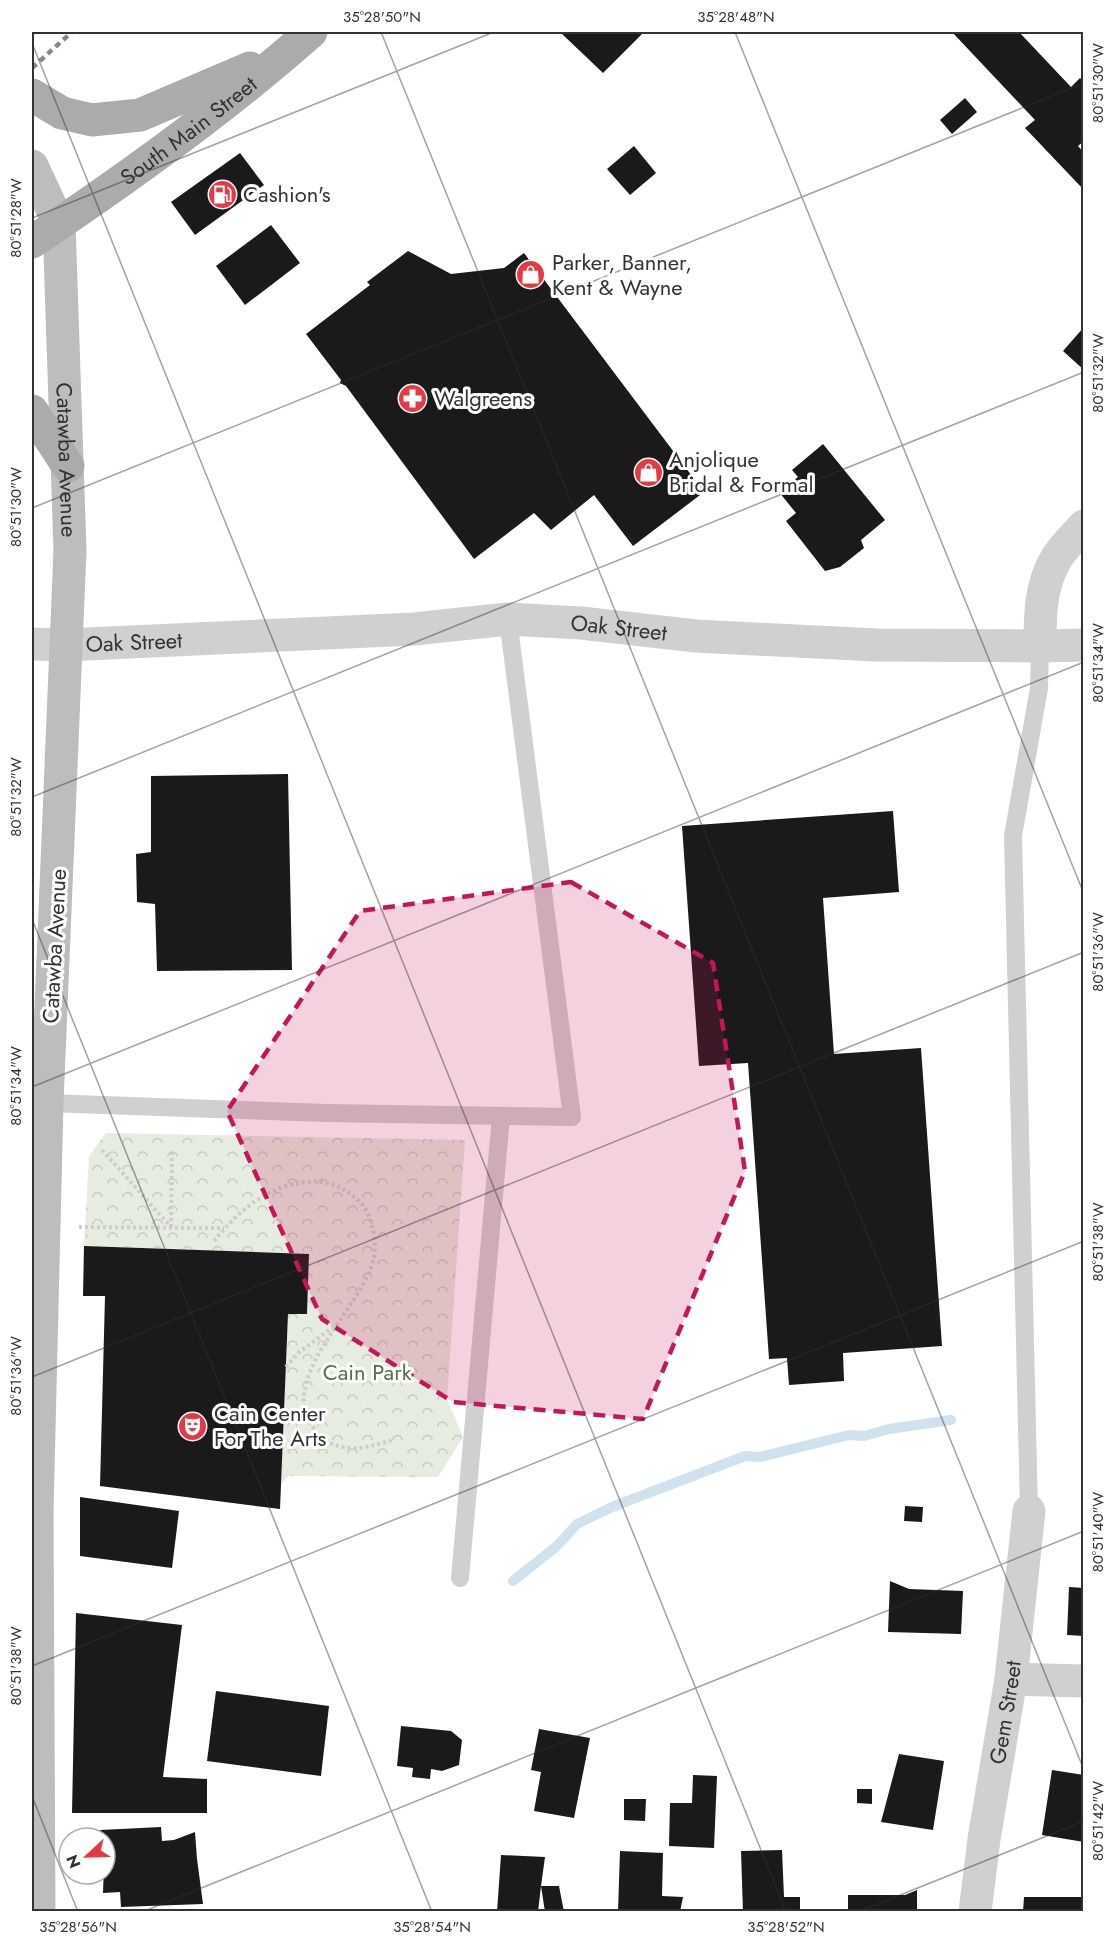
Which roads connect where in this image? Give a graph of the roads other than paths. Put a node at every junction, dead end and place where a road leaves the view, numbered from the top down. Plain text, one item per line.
1 (301, 41) edge
2 (32, 95) edge
3 (32, 166) edge
4 (59, 224) junction
5 (32, 242) edge
6 (32, 411) edge
7 (68, 466) junction
8 (1083, 526) edge
9 (508, 619) junction
10 (32, 644) edge
11 (65, 645) junction
12 (1083, 645) edge
13 (1040, 646) junction
14 (39, 1103) edge
15 (501, 1116) junction
16 (35, 1449) edge
17 (1029, 1511) joint
18 (460, 1578) dead end
19 (1011, 1679) junction
20 (1083, 1681) edge
21 (39, 1911) edge
22 (975, 1911) edge

1 - 2 main road
1 - 4 main road, South Main Street
3 - 4 main road, Catawba Avenue
4 - 5 main road, South Main Street
4 - 7 main road, Catawba Avenue
6 - 7 main road
7 - 11 main road, Catawba Avenue
8 - 13 street
9 - 11 street, Oak Street
9 - 13 street, Oak Street
9 - 15 lane
10 - 11 street, Oak Street
11 - 14 main road, Catawba Avenue
12 - 13 street, Oak Street
13 - 17 lane
14 - 15 lane
14 - 16 main road, Catawba Avenue
15 - 18 lane
16 - 21 main road, Catawba Avenue
17 - 19 street, Gem Street
19 - 20 street
19 - 22 street, Gem Street

